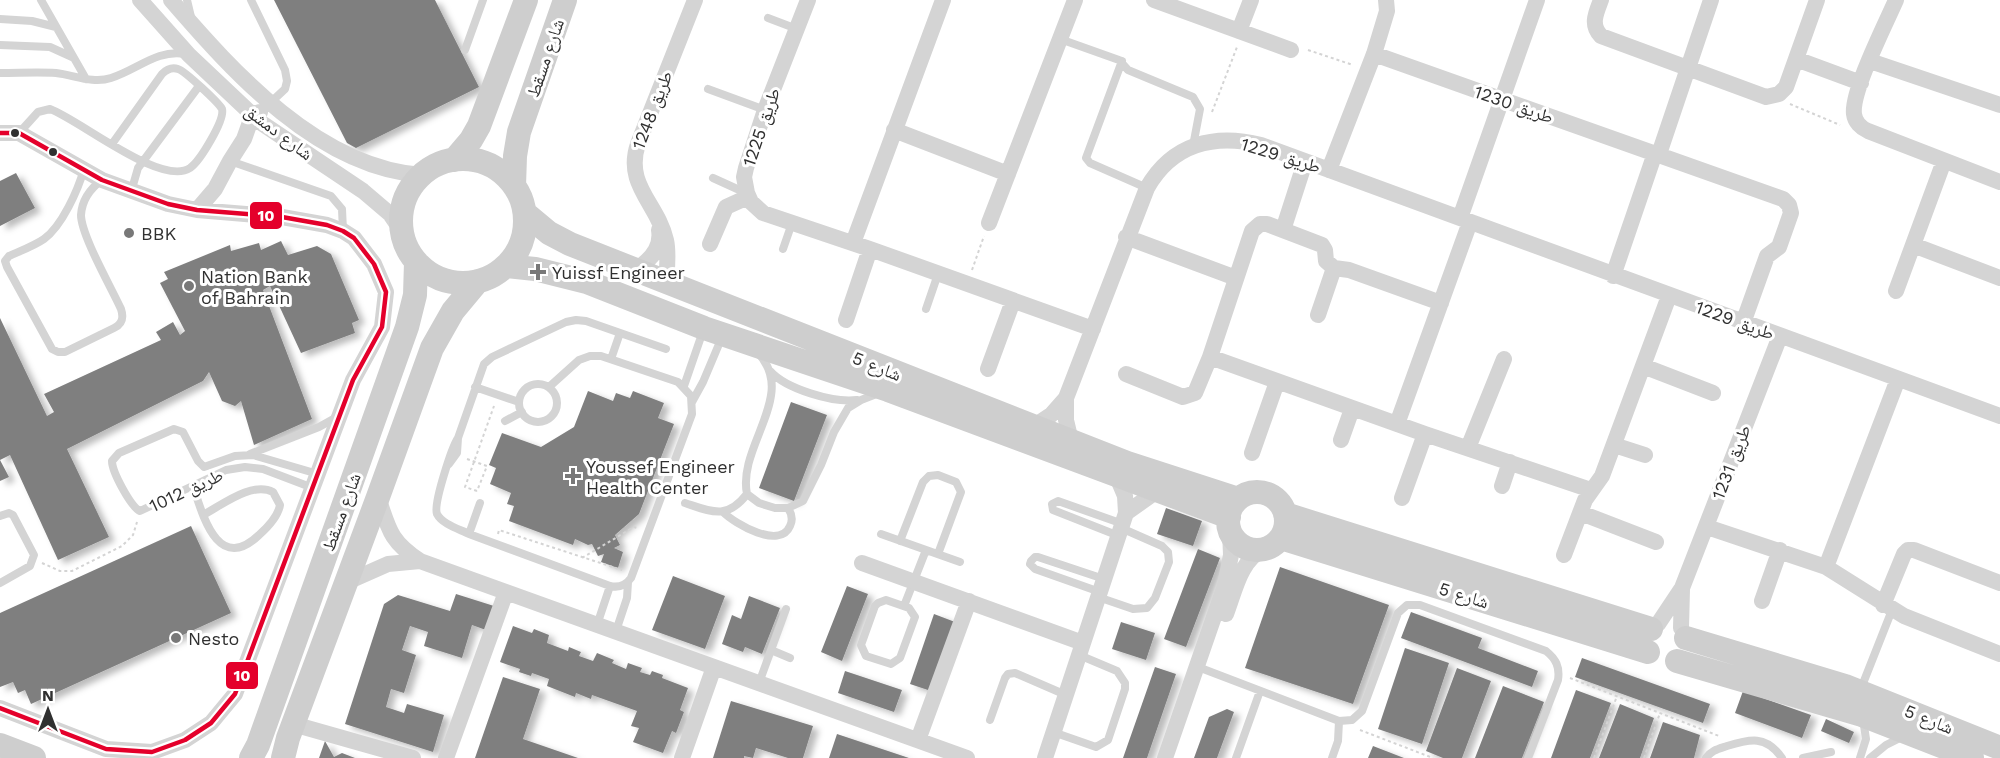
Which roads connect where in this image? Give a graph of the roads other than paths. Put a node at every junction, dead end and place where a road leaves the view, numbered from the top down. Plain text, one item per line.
1 (40, 0) edge
2 (166, 0) edge
3 (171, 0) edge
4 (187, 0) edge
5 (251, 0) edge
6 (483, 0) edge
7 (526, 0) edge
8 (565, 0) edge
9 (695, 0) edge
10 (808, 0) edge
11 (943, 0) edge
12 (1075, 0) edge
13 (1154, 0) edge
14 (1251, 0) edge
15 (1386, 0) edge
16 (1537, 0) edge
17 (1600, 0) edge
18 (1711, 0) edge
19 (1817, 0) edge
20 (1896, 0) edge
21 (144, 4) edge
22 (768, 18) dead end
23 (0, 19) edge
24 (56, 27) junction
25 (195, 28) junction
26 (797, 29) junction
27 (1241, 32) junction
28 (1060, 39) junction
29 (0, 45) edge
30 (465, 50) dead end
31 (1291, 50) road end
32 (189, 55) junction
33 (74, 58) junction
34 (1796, 59) junction
35 (1122, 61) junction
36 (1870, 61) junction
37 (1371, 62) junction
38 (1689, 70) junction
39 (0, 73) edge
40 (86, 79) junction
41 (1861, 83) junction
42 (199, 86) junction
43 (708, 89) dead end
44 (1503, 100) junction
45 (269, 103) junction
46 (2000, 105) edge
47 (765, 110) junction
48 (253, 114) junction
49 (292, 121) junction
50 (272, 130) junction
51 (894, 130) junction
52 (0, 133) edge
53 (19, 133) junction
54 (244, 139) junction
55 (112, 144) junction
56 (1201, 144) junction
57 (1657, 153) junction
58 (454, 160) junction
59 (230, 161) junction
60 (1944, 161) junction
61 (143, 162) junction
62 (1305, 162) junction
63 (84, 168) junction
64 (1329, 170) junction
65 (1008, 174) junction
66 (422, 175) junction
67 (713, 178) dead end
68 (102, 180) junction
69 (2000, 182) edge
70 (514, 186) junction
71 (1147, 188) junction
72 (215, 189) junction
73 (131, 192) junction
74 (747, 195) junction
75 (197, 210) junction
76 (218, 212) junction
77 (525, 213) junction
78 (657, 220) junction
79 (1465, 220) junction
80 (792, 223) junction
81 (989, 223) road end
82 (401, 230) junction
83 (1283, 230) junction
84 (343, 231) junction
85 (1126, 237) junction
86 (853, 243) junction
87 (710, 244) dead end
88 (1913, 245) junction
89 (783, 249) dead end
90 (870, 249) junction
91 (416, 262) junction
92 (506, 266) junction
93 (1334, 268) junction
94 (636, 269) junction
95 (938, 274) junction
96 (1613, 276) junction
97 (1236, 278) junction
98 (2000, 278) edge
99 (478, 281) junction
100 (587, 282) junction
101 (666, 282) junction
102 (1896, 291) dead end
103 (1669, 296) junction
104 (1013, 301) junction
105 (1441, 303) junction
106 (926, 309) dead end
107 (1318, 315) dead end
108 (846, 320) dead end
109 (1743, 323) junction
110 (1093, 329) junction
111 (620, 333) junction
112 (724, 335) junction
113 (1780, 336) junction
114 (666, 349) dead end
115 (1210, 357) junction
116 (611, 359) junction
117 (1504, 359) dead end
118 (766, 366) junction
119 (1643, 366) junction
120 (988, 369) dead end
121 (1126, 374) dead end
122 (1898, 379) junction
123 (1277, 382) junction
124 (684, 386) junction
125 (475, 387) junction
126 (549, 387) junction
127 (888, 390) junction
128 (1713, 393) dead end
129 (1066, 398) junction
130 (861, 400) junction
131 (519, 402) junction
132 (692, 402) junction
133 (1352, 408) junction
134 (522, 412) junction
135 (340, 414) junction
136 (2000, 416) edge
137 (505, 421) dead end
138 (1397, 424) junction
139 (1033, 427) junction
140 (1425, 434) junction
141 (458, 438) junction
142 (1341, 440) dead end
143 (1071, 441) junction
144 (1614, 445) junction
145 (1468, 448) junction
146 (1252, 453) dead end
147 (246, 455) junction
148 (1645, 455) dead end
149 (1510, 462) junction
150 (448, 465) junction
151 (1117, 477) junction
152 (316, 481) junction
153 (193, 486) junction
154 (1502, 486) dead end
155 (1591, 490) junction
156 (1157, 491) junction
157 (747, 494) junction
158 (378, 497) junction
159 (1402, 498) dead end
160 (480, 503) road end
161 (685, 503) dead end
162 (788, 508) junction
163 (723, 512) junction
164 (1581, 513) junction
165 (1285, 514) junction
166 (203, 515) junction
167 (0, 516) edge
168 (1232, 516) junction
169 (1122, 525) junction
170 (1707, 526) junction
171 (469, 534) junction
172 (881, 534) dead end
173 (900, 541) junction
174 (1272, 543) junction
175 (1656, 543) dead end
176 (926, 550) junction
177 (1780, 550) junction
178 (938, 554) junction
179 (1564, 555) dead end
180 (420, 561) junction
181 (960, 562) dead end
182 (862, 563) dead end
183 (1826, 567) junction
184 (628, 582) junction
185 (914, 582) junction
186 (0, 583) edge
187 (345, 583) junction
188 (2000, 583) edge
189 (610, 586) junction
190 (1682, 588) junction
191 (1101, 589) junction
192 (506, 592) junction
193 (1762, 601) dead end
194 (969, 602) junction
195 (904, 606) junction
196 (1887, 608) junction
197 (786, 609) dead end
198 (597, 625) junction
199 (616, 632) junction
200 (1665, 634) junction
201 (1081, 649) junction
202 (771, 650) junction
203 (2000, 654) edge
204 (790, 658) dead end
205 (714, 667) junction
206 (1198, 667) junction
207 (759, 683) junction
208 (1260, 691) junction
209 (1066, 695) junction
210 (1861, 704) junction
211 (0, 708) edge
212 (990, 720) dead end
213 (1339, 721) junction
214 (293, 724) junction
215 (1053, 732) junction
216 (1915, 735) junction
217 (918, 740) junction
218 (0, 745) edge
219 (2000, 748) edge
220 (1831, 752) dead end
221 (34, 758) edge
222 (251, 758) edge
223 (283, 758) edge
224 (413, 758) edge
225 (446, 758) edge
226 (682, 758) edge
227 (967, 758) edge
228 (1045, 758) edge
229 (1165, 758) edge
230 (1236, 758) edge
231 (1332, 758) edge
232 (1528, 758) edge
233 (1706, 758) edge
234 (1782, 758) edge
235 (1803, 758) edge
236 (1860, 758) edge
237 (1870, 758) edge
238 (1972, 758) edge

1 - 24 lane
2 - 21 lane
3 - 25 street, شارع دمشق
4 - 25 lane
5 - 45 lane
6 - 30 lane
7 - 58 street, شارع مسقط
8 - 70 street, شارع مسقط
9 - 78 street, طريق 1248
10 - 26 street, طريق 1225
11 - 51 street
12 - 28 street
13 - 27 street
14 - 27 street
15 - 37 street
16 - 44 street
17 - 38 street
18 - 38 street
19 - 34 street
20 - 36 street
21 - 32 street, شارع دمشق
22 - 26 lane
23 - 24 lane
24 - 33 lane
25 - 45 street, شارع دمشق
26 - 47 street, طريق 1225
27 - 31 street
28 - 35 lane
28 - 65 street
29 - 33 lane
32 - 40 lane
32 - 48 street, شارع دمشق
33 - 40 lane
34 - 38 street
34 - 41 street
35 - 56 lane
35 - 71 lane
36 - 41 street
36 - 46 street
37 - 44 street, طريق 1230
37 - 64 street
38 - 57 street
39 - 40 lane
41 - 60 street
42 - 55 lane
42 - 61 lane
42 - 61 lane
43 - 47 lane
44 - 57 street, طريق 1230
44 - 79 street
45 - 49 street, شارع دمشق
47 - 74 street, طريق 1225
48 - 49 street
48 - 50 street, شارع دمشق
48 - 54 street
49 - 66 street, شارع دمشق
50 - 54 street
50 - 82 street, شارع دمشق
51 - 65 street
51 - 86 street
52 - 53 street
53 - 55 lane
53 - 63 street
54 - 59 street
55 - 61 lane
56 - 62 street, طريق 1229
56 - 71 street, طريق 1229
57 - 96 street
57 - 109 street, طريق 1230
58 - 66 street
58 - 70 street
59 - 72 street
59 - 84 lane
60 - 69 street
60 - 88 street
61 - 73 lane
62 - 64 street, طريق 1229
62 - 83 street
63 - 68 street
63 - 68 lane
64 - 79 street, طريق 1229
65 - 81 street
66 - 82 street
67 - 74 lane
68 - 73 street
70 - 77 street
71 - 85 street, طريق 1229
72 - 75 street
72 - 76 street
73 - 75 street
74 - 80 street
74 - 87 street
75 - 76 street
76 - 84 street
77 - 92 street
77 - 94 street, شارع 5
78 - 94 street, طريق 1248
78 - 101 street, طريق 1248
79 - 96 street, طريق 1229
79 - 105 street
80 - 86 street
80 - 89 lane
82 - 91 street
83 - 93 street
83 - 97 street
84 - 135 street
85 - 97 street
85 - 110 street, طريق 1229
86 - 90 street
88 - 98 street
88 - 102 street
90 - 95 street
90 - 108 street
91 - 99 street
91 - 222 street, شارع مسقط
92 - 99 street
92 - 100 street, شارع 5
93 - 105 street
93 - 107 street
94 - 101 street, شارع 5
95 - 104 street
95 - 106 lane
96 - 103 street, طريق 1229
97 - 115 street
99 - 158 street, شارع مسقط
100 - 101 street
100 - 112 street, شارع 5
101 - 139 street, شارع 5
103 - 109 street, طريق 1229
103 - 119 street
104 - 110 street
104 - 120 street
105 - 138 street
109 - 113 street, طريق 1229
110 - 129 street, طريق 1229
111 - 114 lane
111 - 116 lane
111 - 125 lane
112 - 118 lane
112 - 124 lane
112 - 127 street, شارع 5
112 - 132 lane
113 - 122 street, طريق 1229
113 - 170 street, طريق 1231
115 - 121 street
115 - 123 street
116 - 124 lane
116 - 126 lane
117 - 145 street
118 - 130 lane
118 - 157 lane
119 - 128 street
119 - 144 street
122 - 136 street, طريق 1229
122 - 183 street
123 - 133 street
123 - 146 street
124 - 132 lane
125 - 131 lane
125 - 141 lane
126 - 131 lane
126 - 134 lane
127 - 130 lane
127 - 151 street, شارع 5
129 - 139 street, طريق 1229
129 - 143 street, طريق 1229
130 - 162 lane
131 - 134 lane
132 - 184 lane
133 - 138 street
133 - 142 street
134 - 137 lane
135 - 147 lane
135 - 152 street
138 - 140 street
139 - 143 street, شارع 5
140 - 145 street
140 - 159 street
141 - 150 lane
141 - 150 lane
143 - 168 street, شارع 5
144 - 148 street
144 - 155 street
145 - 149 street
147 - 152 lane, طريق 1012
147 - 153 lane, طريق 1012
149 - 154 street
149 - 155 street
150 - 171 lane
151 - 156 street, شارع 5
151 - 169 street
152 - 153 lane, طريق 1012
152 - 211 street
153 - 166 lane
155 - 164 street
156 - 168 street, شارع 5
156 - 169 street
157 - 162 lane
157 - 163 lane
158 - 180 street
158 - 187 street, شارع مسقط
160 - 171 lane
161 - 163 lane
162 - 163 lane
164 - 175 street
164 - 179 street
165 - 168 street
165 - 174 street
165 - 200 street, شارع 5
166 - 166 lane
167 - 186 lane
168 - 174 street
168 - 206 street
169 - 169 lane
169 - 191 street
169 - 191 lane
170 - 177 street
170 - 190 street, طريق 1231
171 - 189 lane
172 - 173 lane
173 - 176 lane
173 - 178 lane
174 - 200 street, شارع 5
174 - 206 street
176 - 178 lane
176 - 185 lane
177 - 183 street
177 - 193 street
178 - 181 lane
180 - 187 street
180 - 192 street
182 - 185 street
183 - 196 street
184 - 189 lane
184 - 199 lane
185 - 194 street
185 - 195 lane
187 - 214 street, شارع مسقط
188 - 196 street
189 - 198 lane
190 - 200 street, طريق 1231
190 - 200 street, طريق 1231
191 - 191 lane
191 - 201 street
192 - 198 street
192 - 225 street
194 - 201 street
194 - 217 street
195 - 195 lane
196 - 203 street
196 - 210 lane
197 - 202 lane
198 - 199 street
199 - 205 street
200 - 210 street, شارع 5
200 - 210 street, شارع 5
201 - 209 street
201 - 215 lane
202 - 204 lane
202 - 207 lane
205 - 207 street
205 - 226 street
206 - 208 lane
206 - 229 street
207 - 217 street
208 - 213 lane
208 - 230 lane
209 - 212 lane
209 - 215 street
210 - 216 street, شارع 5
210 - 219 street, شارع 5
210 - 236 lane
213 - 231 lane
213 - 232 lane
214 - 223 street, شارع مسقط
214 - 224 street
215 - 228 street
216 - 237 lane
216 - 238 street, شارع 5
217 - 227 street
218 - 221 street
220 - 235 lane
233 - 234 lane

